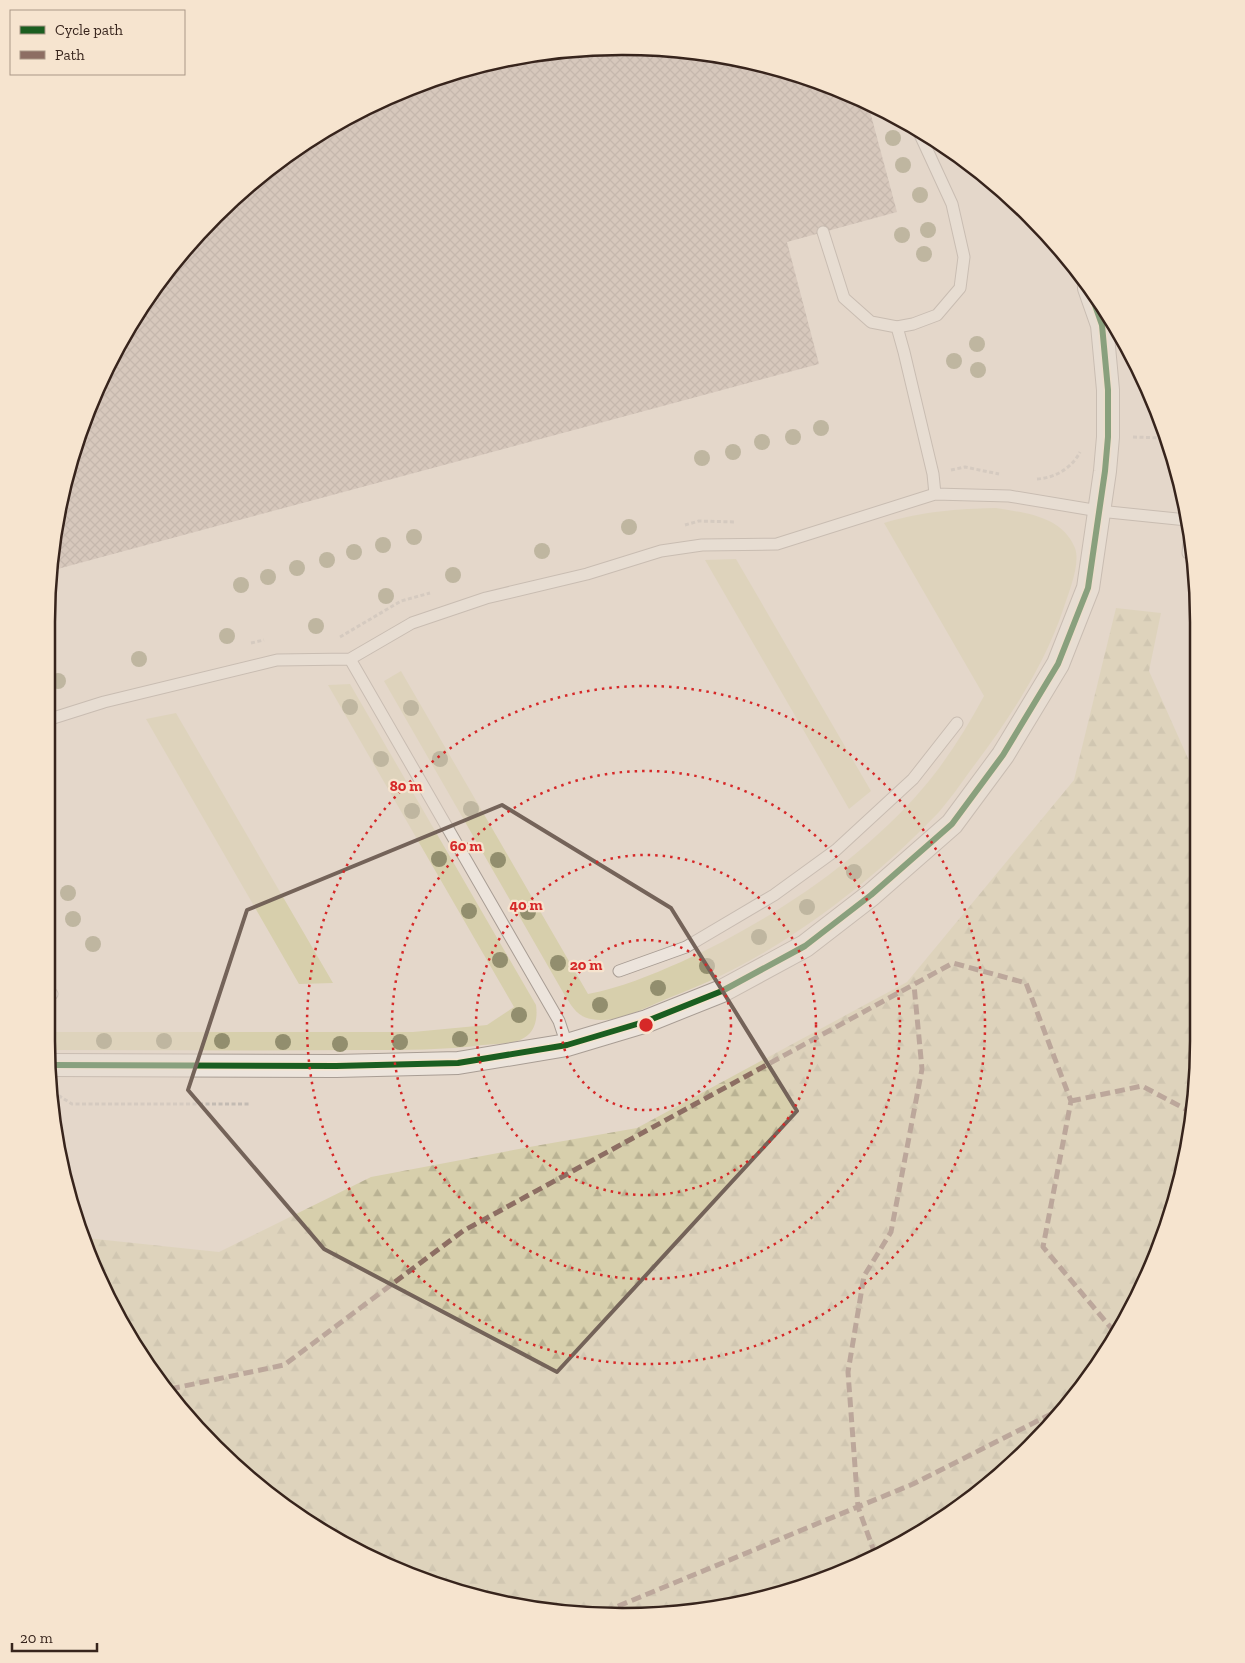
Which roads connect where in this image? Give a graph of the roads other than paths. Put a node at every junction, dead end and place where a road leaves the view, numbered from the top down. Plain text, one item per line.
1 (923, 142) edge
2 (823, 232) dead end
3 (1097, 312) edge
4 (897, 327) junction
5 (935, 494) junction
6 (1099, 511) junction
7 (1180, 519) edge
8 (350, 659) junction
9 (55, 717) edge
10 (957, 723) dead end
11 (619, 971) dead end
12 (567, 1045) junction
13 (56, 1065) edge

1 - 4 lane
2 - 4 lane
3 - 6 street
4 - 5 lane
5 - 6 lane
5 - 8 lane
6 - 7 lane
6 - 12 street
8 - 9 lane
8 - 12 lane
10 - 11 lane
12 - 13 street

